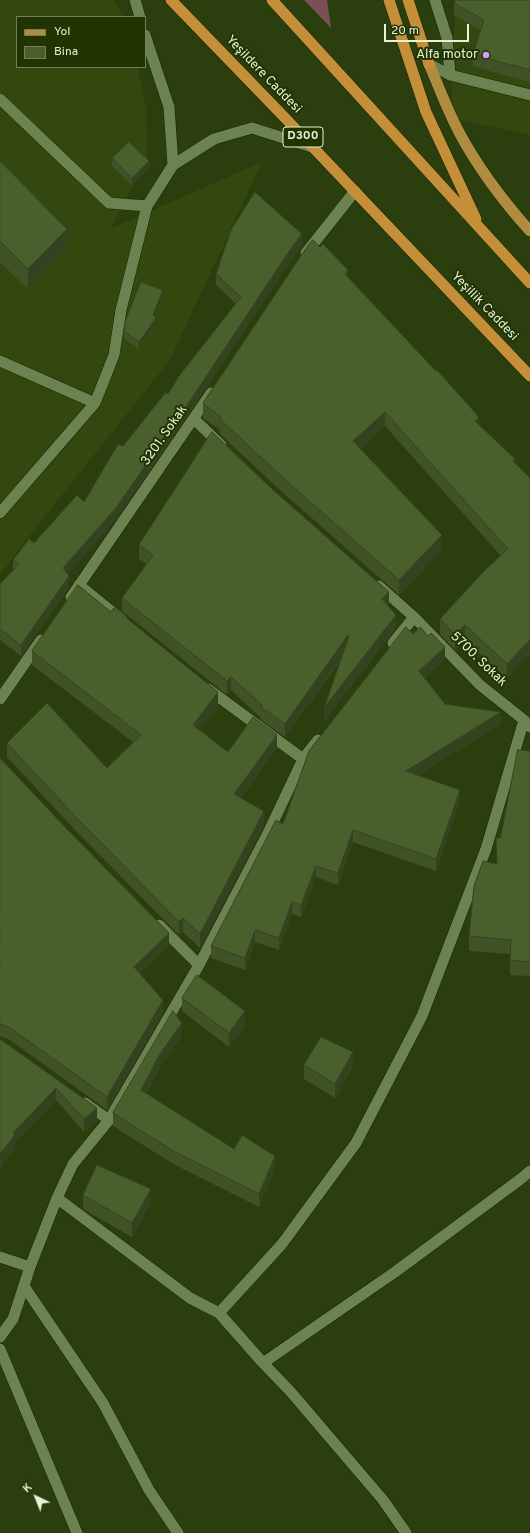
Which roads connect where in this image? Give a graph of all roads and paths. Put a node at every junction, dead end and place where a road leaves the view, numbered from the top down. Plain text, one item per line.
1 (135, 0) edge
2 (171, 0) edge
3 (272, 0) edge
4 (389, 0) edge
5 (408, 0) edge
6 (436, 0) edge
7 (140, 16) edge
8 (146, 38) edge
9 (428, 64) junction
10 (450, 74) junction
11 (530, 95) edge
12 (0, 99) edge
13 (312, 147) junction
14 (173, 165) junction
15 (355, 191) junction
16 (147, 206) junction
17 (481, 231) junction
18 (530, 231) edge
19 (300, 259) edge
20 (433, 275) joint
21 (530, 284) edge
22 (0, 361) edge
23 (530, 376) edge
24 (219, 382) edge
25 (95, 403) junction
26 (194, 420) junction
27 (229, 452) edge
28 (0, 513) edge
29 (372, 580) edge
30 (79, 585) junction
31 (66, 604) edge
32 (414, 616) junction
33 (128, 625) edge
34 (48, 629) edge
35 (385, 654) edge
36 (202, 685) edge
37 (0, 699) edge
38 (527, 724) edge
39 (322, 734) edge
40 (303, 759) junction
41 (154, 920) edge
42 (199, 965) junction
43 (77, 1097) edge
44 (109, 1120) junction
45 (530, 1171) edge
46 (56, 1198) junction
47 (0, 1257) edge
48 (30, 1267) junction
49 (24, 1286) junction
50 (219, 1313) junction
51 (0, 1337) edge
52 (0, 1349) edge
53 (263, 1363) junction
54 (77, 1533) edge
55 (178, 1533) edge
56 (406, 1533) edge

1 - 7 street
2 - 13 highway, Yeşildere Caddesi / D300
3 - 17 highway
4 - 17 highway
5 - 9 highway
6 - 10 street
8 - 14 street
9 - 10 street
9 - 18 main road
10 - 11 street
12 - 16 street
13 - 14 street
13 - 15 highway, Yeşildere Caddesi / D300
14 - 16 street
15 - 19 street
15 - 20 highway, Yeşildere Caddesi / D300
16 - 25 street
17 - 21 highway
20 - 23 highway, Yeşillik Caddesi
22 - 25 street
24 - 26 street, 3201. Sokak
25 - 28 street
26 - 27 street
26 - 30 street, 3201. Sokak
29 - 32 street, 5700. Sokak
30 - 31 street, 3201. Sokak
30 - 33 street
32 - 35 street
32 - 38 street, 5700. Sokak
34 - 37 street
36 - 40 street
38 - 50 street
39 - 40 street
40 - 42 street
41 - 42 street
42 - 44 street
43 - 44 street
44 - 46 street
45 - 53 street
46 - 48 street
46 - 50 street
47 - 48 street
48 - 49 street
49 - 51 street
49 - 55 street
50 - 53 street
52 - 54 street
53 - 56 street

